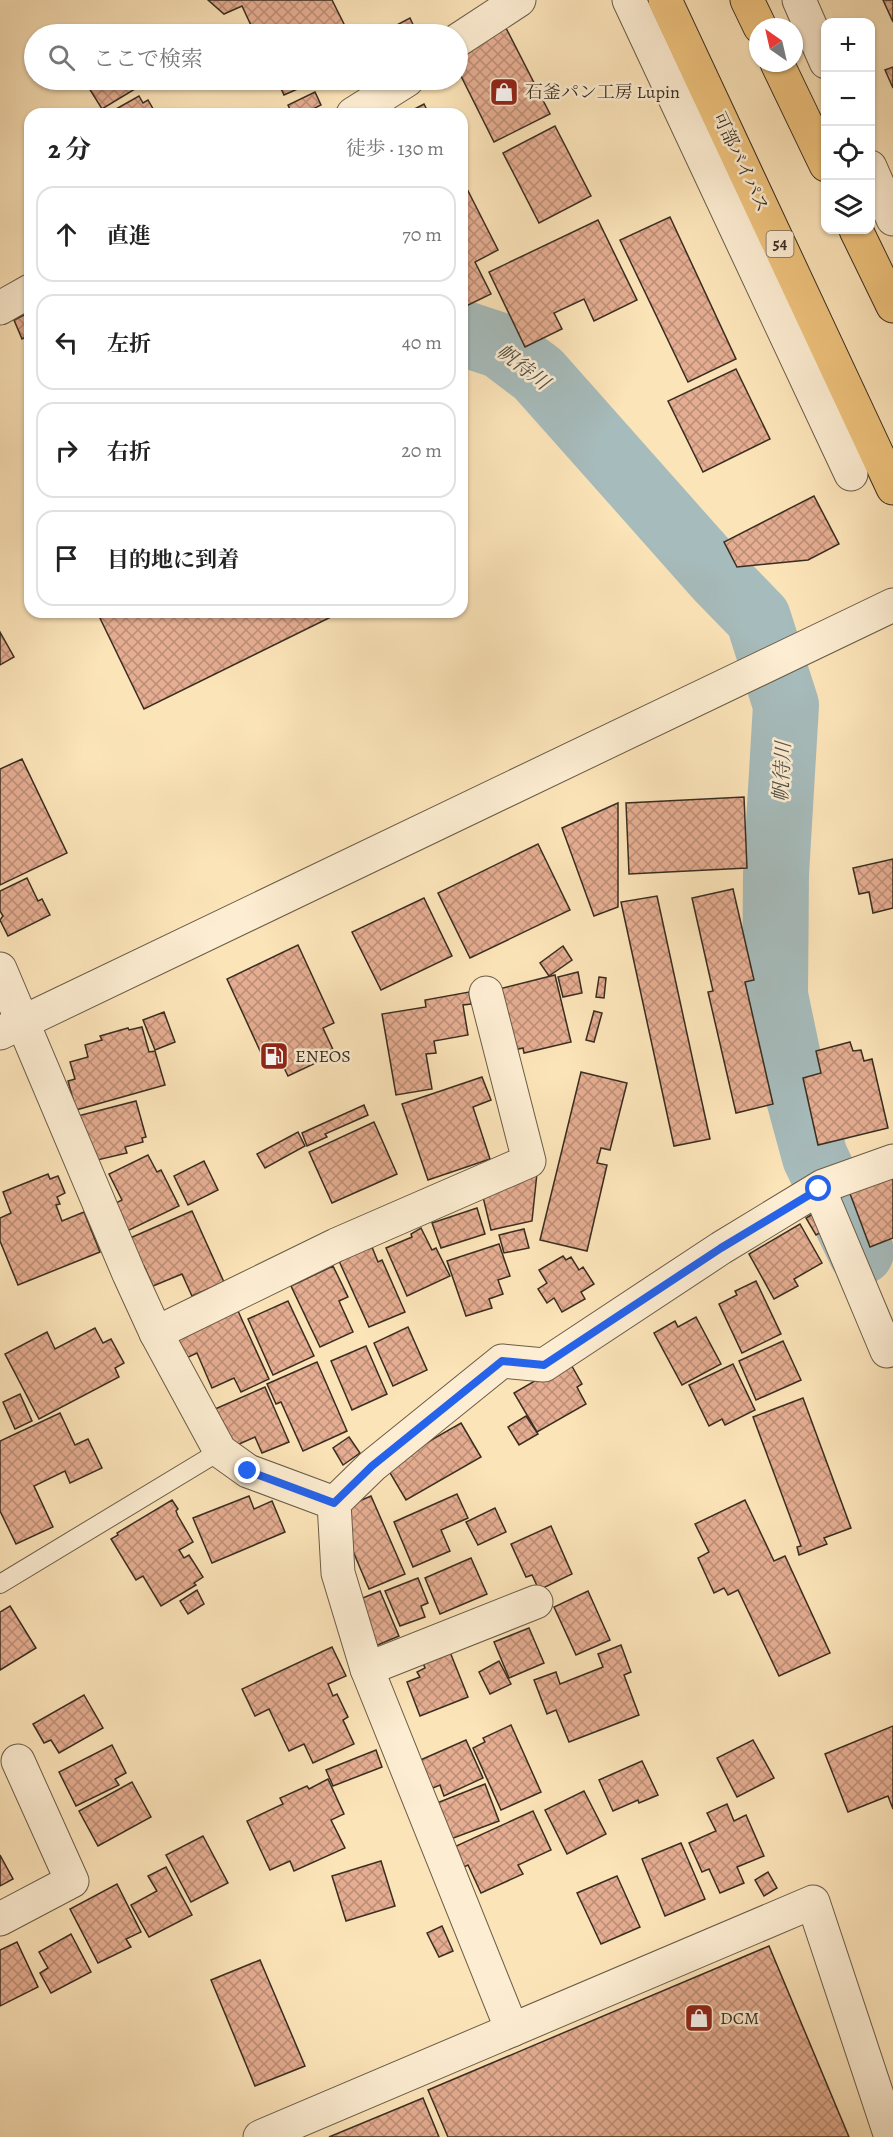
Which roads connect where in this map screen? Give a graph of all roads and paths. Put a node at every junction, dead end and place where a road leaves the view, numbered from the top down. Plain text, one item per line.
1 (519, 0) edge
2 (628, 0) edge
3 (665, 0) edge
4 (747, 0) edge
5 (799, 0) edge
6 (756, 18) edge
7 (468, 33) edge
8 (821, 52) edge
9 (781, 72) edge
10 (390, 90) edge
11 (362, 108) edge
12 (821, 156) edge
13 (875, 178) edge
14 (890, 212) edge
15 (862, 241) edge
16 (761, 285) junction
17 (24, 294) edge
18 (809, 305) junction
19 (893, 306) edge
20 (0, 308) edge
21 (851, 474) dead end
22 (893, 488) edge
23 (893, 605) edge
24 (0, 969) edge
25 (486, 993) dead end
26 (11, 1028) edge
27 (893, 1161) edge
28 (819, 1189) junction
29 (156, 1333) junction
30 (887, 1351) dead end
31 (220, 1451) junction
32 (334, 1503) junction
33 (0, 1584) edge
34 (536, 1602) dead end
35 (366, 1669) junction
36 (18, 1761) dead end
37 (0, 1919) edge
38 (512, 2030) junction
39 (260, 2137) edge
40 (891, 2137) edge

1 - 7 street
2 - 16 street
3 - 18 highway, 可部バイパス / 54
4 - 6 highway
5 - 8 street
9 - 12 highway
10 - 11 street
13 - 14 street
14 - 15 street
15 - 19 highway
16 - 18 street
16 - 21 street
17 - 20 street
18 - 22 highway, 可部バイパス / 54
23 - 26 street
24 - 26 street
25 - 29 street
26 - 29 street
27 - 28 street
28 - 30 street
28 - 32 street
29 - 31 street
31 - 32 street
31 - 33 lane
32 - 35 street
34 - 35 street
35 - 38 street
36 - 37 street
38 - 39 street
38 - 40 street

